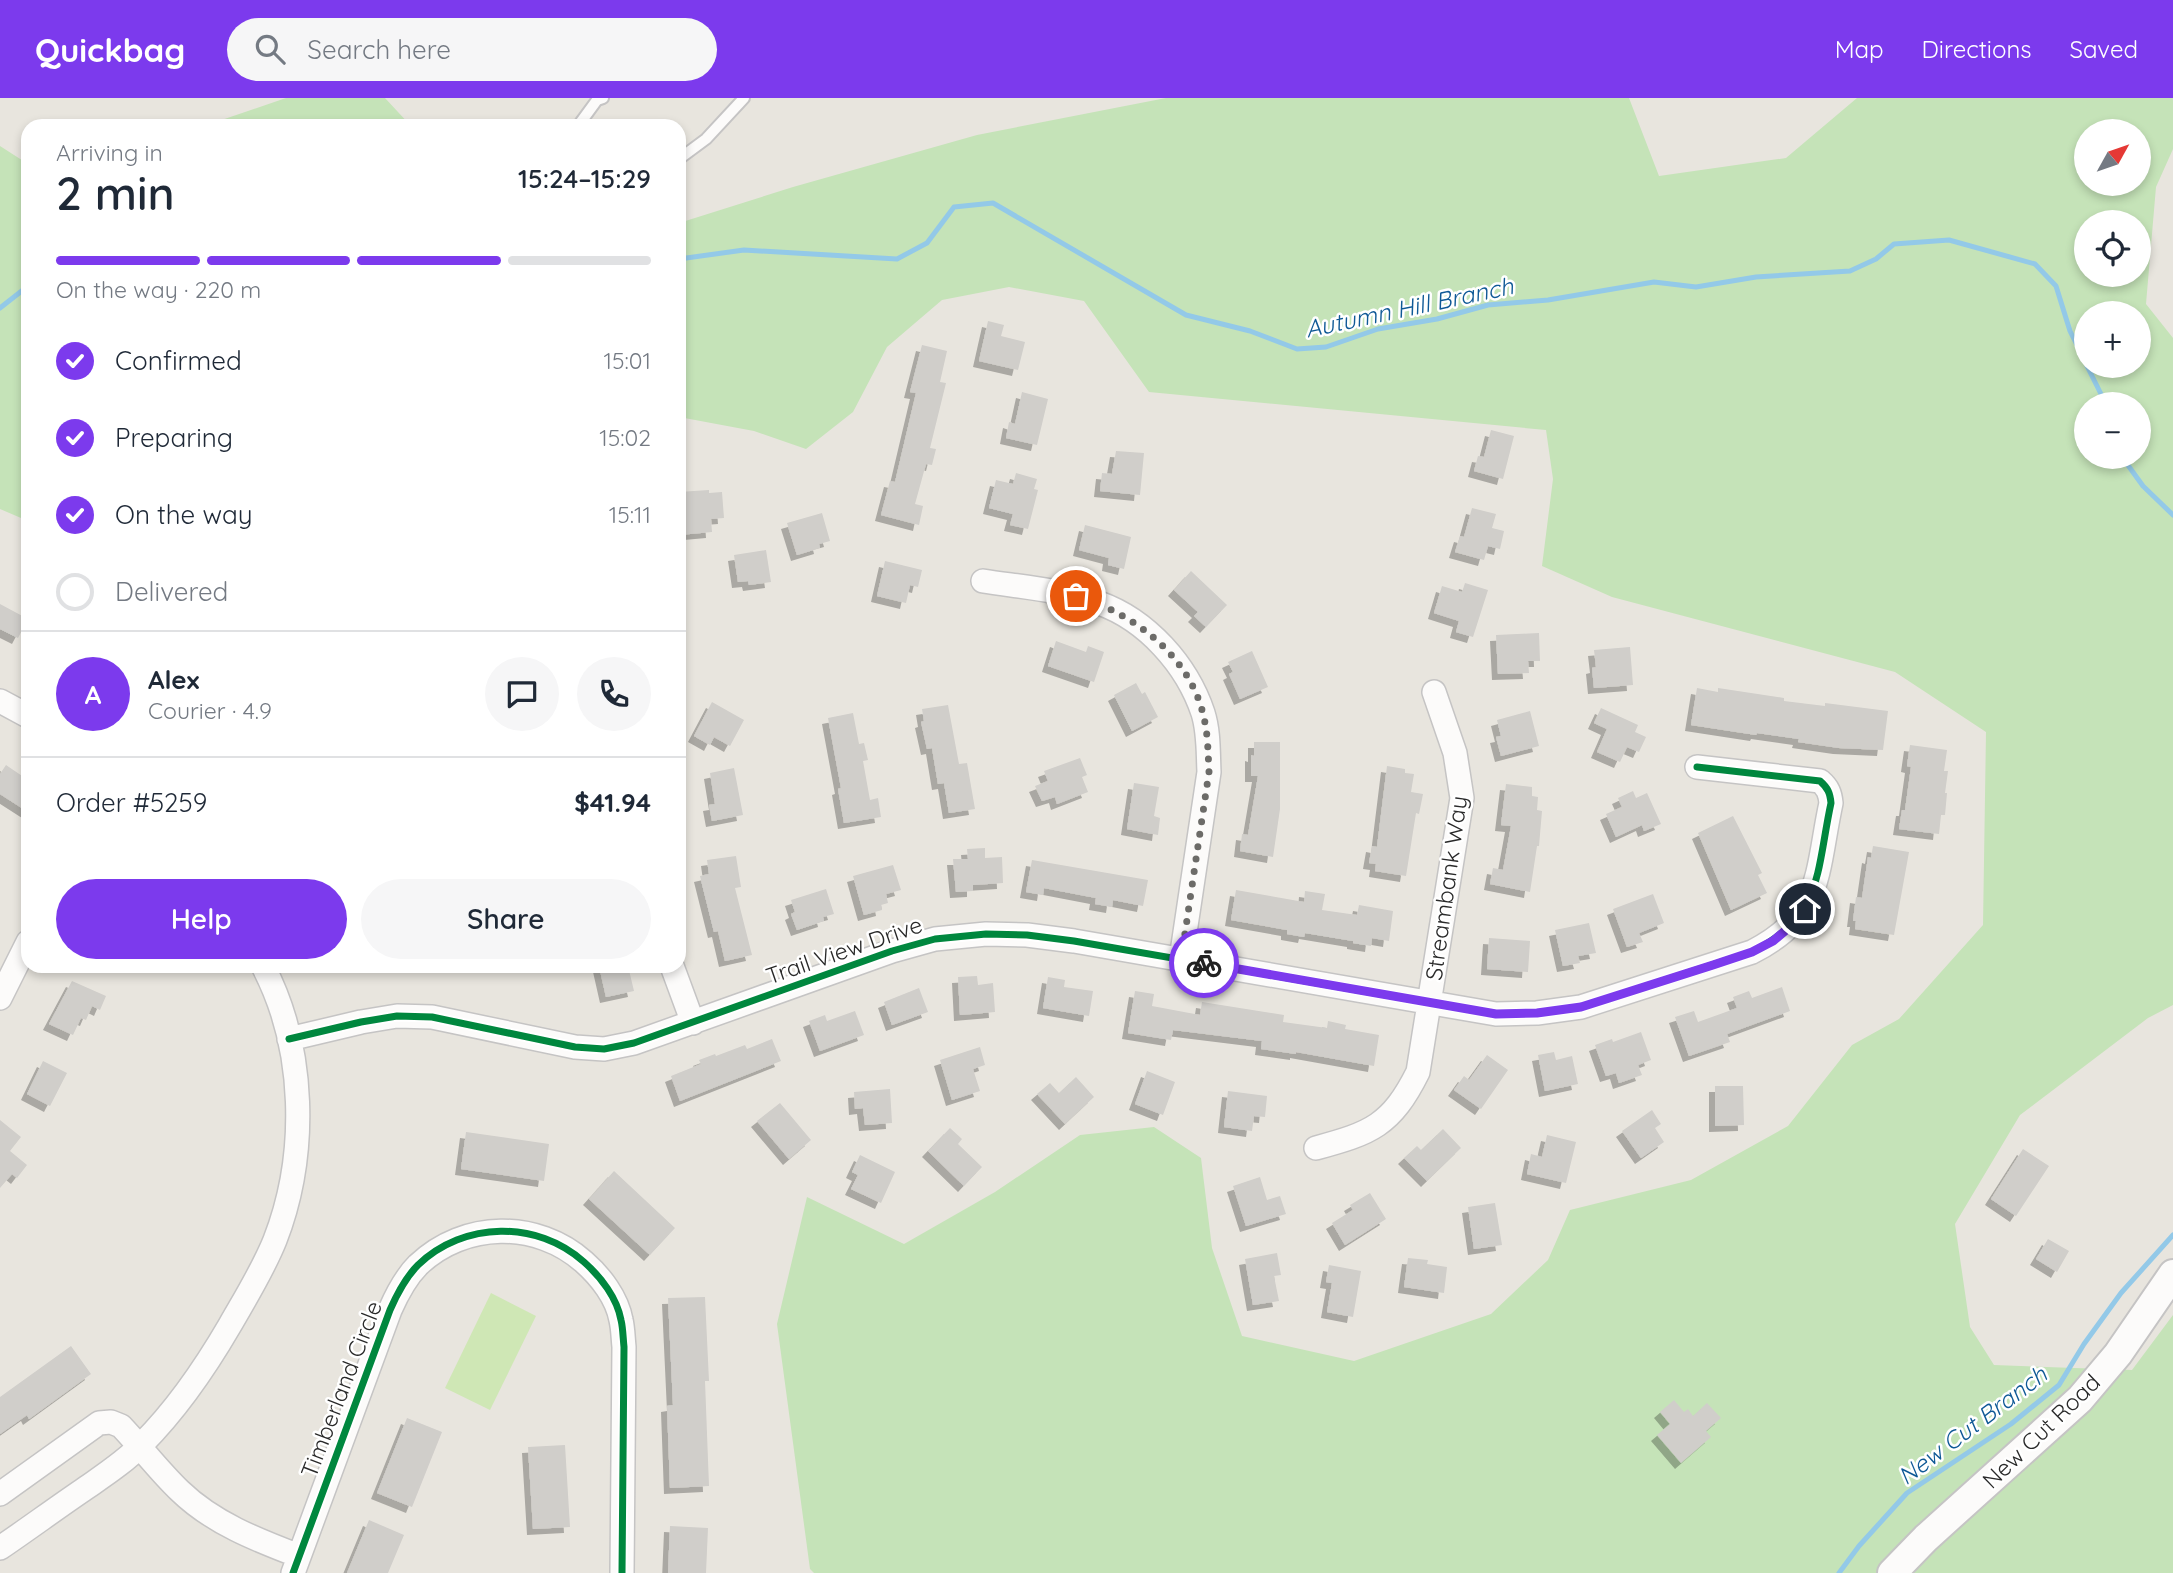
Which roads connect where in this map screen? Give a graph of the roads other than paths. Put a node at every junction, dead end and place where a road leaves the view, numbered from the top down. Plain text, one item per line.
1 (603, 98) edge
2 (744, 98) edge
3 (583, 119) edge
4 (686, 154) edge
5 (983, 581) dead end
6 (1434, 692) dead end
7 (0, 701) edge
8 (21, 712) edge
9 (1697, 767) dead end
10 (21, 956) edge
11 (1181, 960) junction
12 (268, 973) edge
13 (675, 973) edge
14 (0, 998) edge
15 (1430, 1003) junction
16 (693, 1023) junction
17 (289, 1040) junction
18 (1316, 1148) dead end
19 (2173, 1274) edge
20 (140, 1446) junction
21 (0, 1493) edge
22 (0, 1548) edge
23 (296, 1565) edge
24 (622, 1573) edge
25 (1892, 1573) edge

1 - 3 lane
2 - 4 lane
5 - 11 street
6 - 15 street, Streambank Way
7 - 8 street
9 - 15 street, Trail View Drive
10 - 14 street
11 - 15 street, Trail View Drive
11 - 16 street, Trail View Drive
12 - 17 street
13 - 16 street
15 - 18 street, Streambank Way
16 - 17 street, Trail View Drive
17 - 20 street
19 - 25 street, New Cut Road
20 - 21 street, Timberland Circle
20 - 22 street
20 - 23 street, Timberland Circle
23 - 24 street, Timberland Circle

